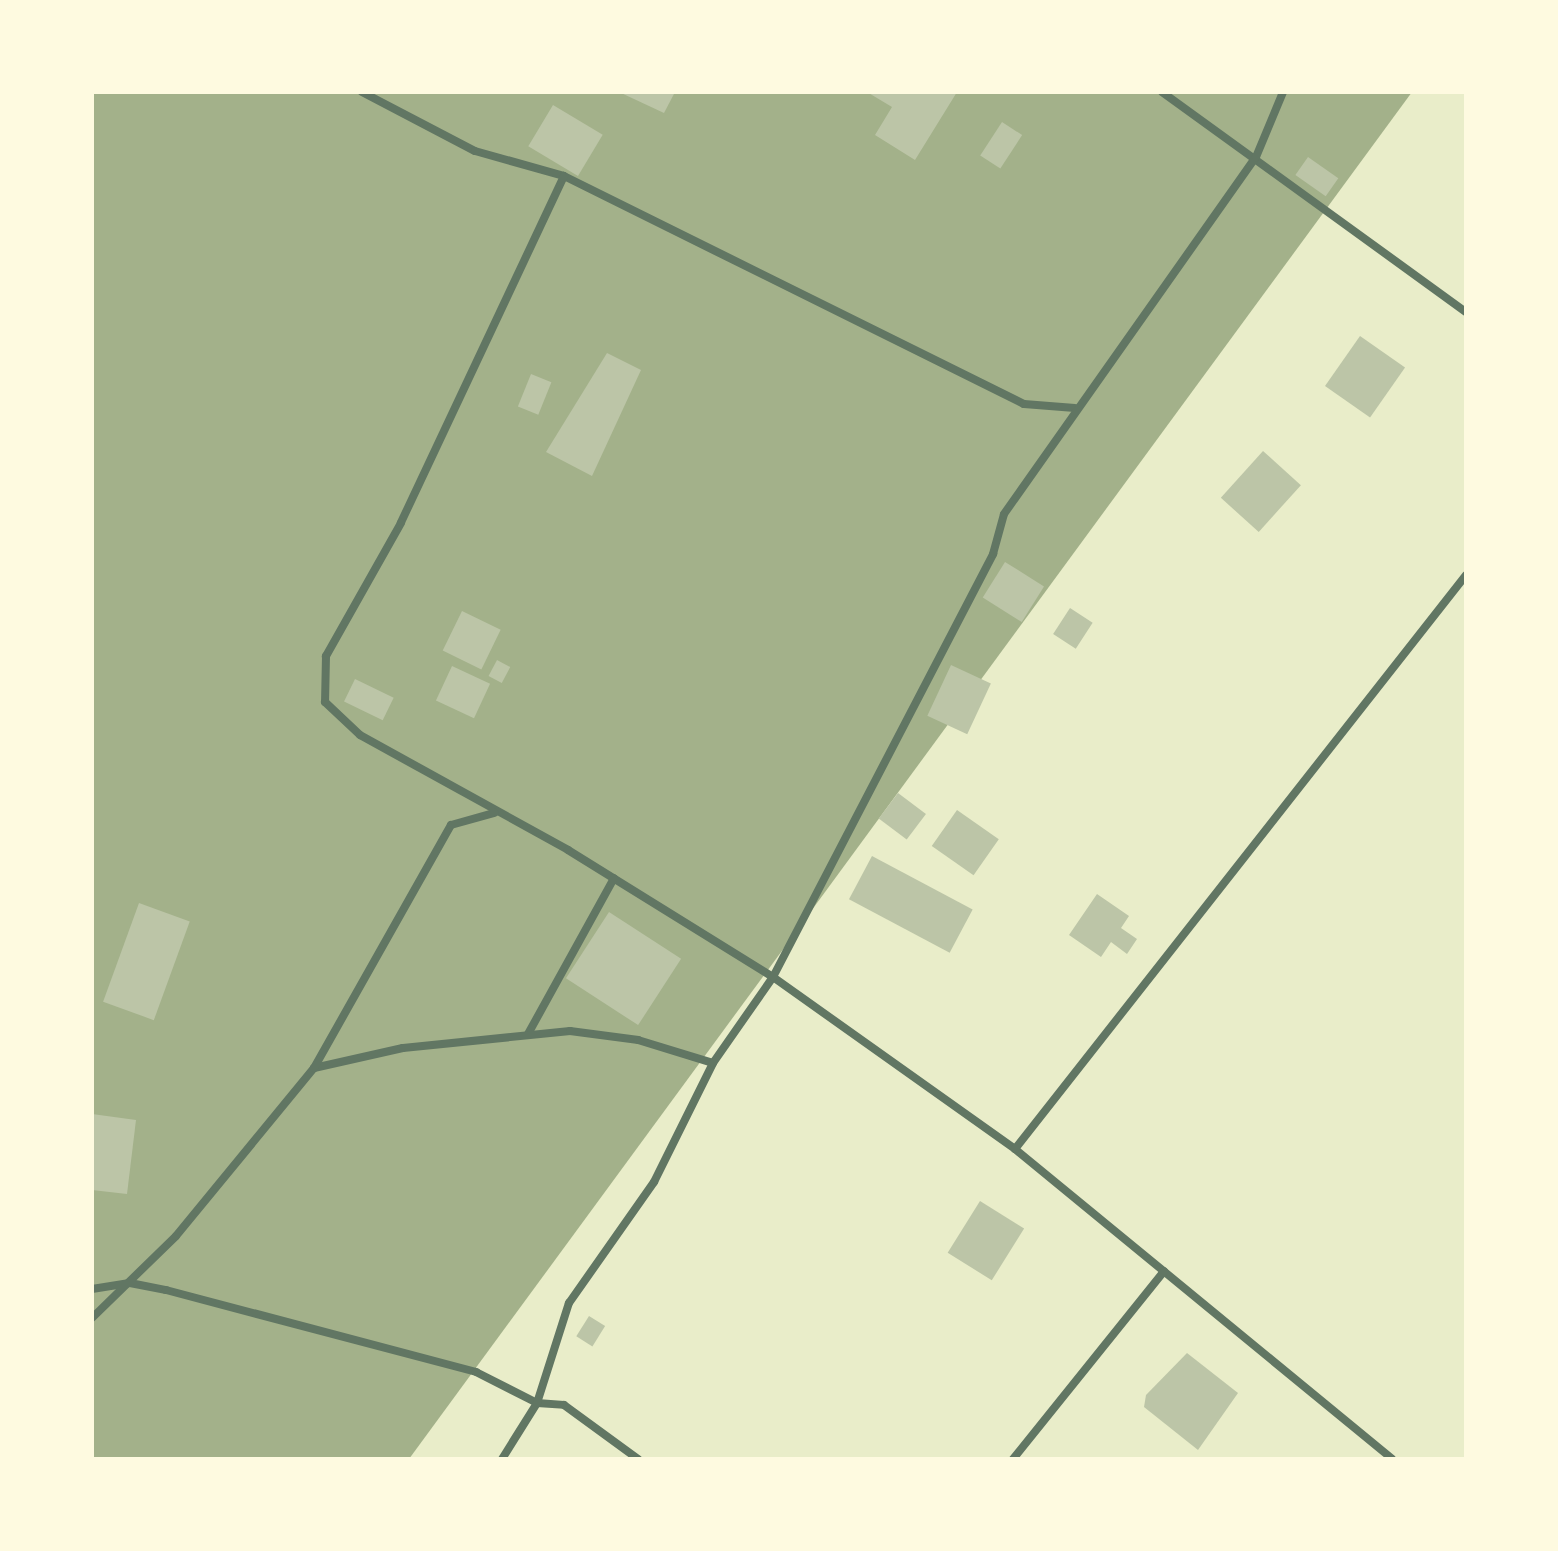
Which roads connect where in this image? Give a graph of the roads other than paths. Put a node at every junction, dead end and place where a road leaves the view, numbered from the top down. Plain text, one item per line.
1 (362, 92) edge
2 (1162, 92) edge
3 (1283, 92) edge
4 (1256, 157) junction
5 (564, 176) junction
6 (1466, 312) edge
7 (1075, 408) junction
8 (1466, 575) edge
9 (495, 813) junction
10 (614, 878) junction
11 (773, 977) junction
12 (528, 1034) junction
13 (713, 1063) junction
14 (314, 1068) junction
15 (1015, 1149) junction
16 (1164, 1271) junction
17 (130, 1283) junction
18 (92, 1289) edge
19 (92, 1318) edge
20 (537, 1403) junction
21 (502, 1459) edge
22 (638, 1459) edge
23 (1013, 1459) edge
24 (1392, 1459) edge

1 - 5 street
2 - 4 street
3 - 4 street
4 - 6 street
4 - 7 street
5 - 7 street
5 - 9 street
7 - 11 street
8 - 15 street
9 - 10 street
9 - 14 street
10 - 11 street
10 - 12 street
11 - 13 street
11 - 15 street
12 - 13 street
12 - 14 street
13 - 20 street
14 - 17 street
15 - 16 street
16 - 23 street
16 - 24 street
17 - 18 street
17 - 19 street
17 - 20 street
20 - 21 street
20 - 22 street

